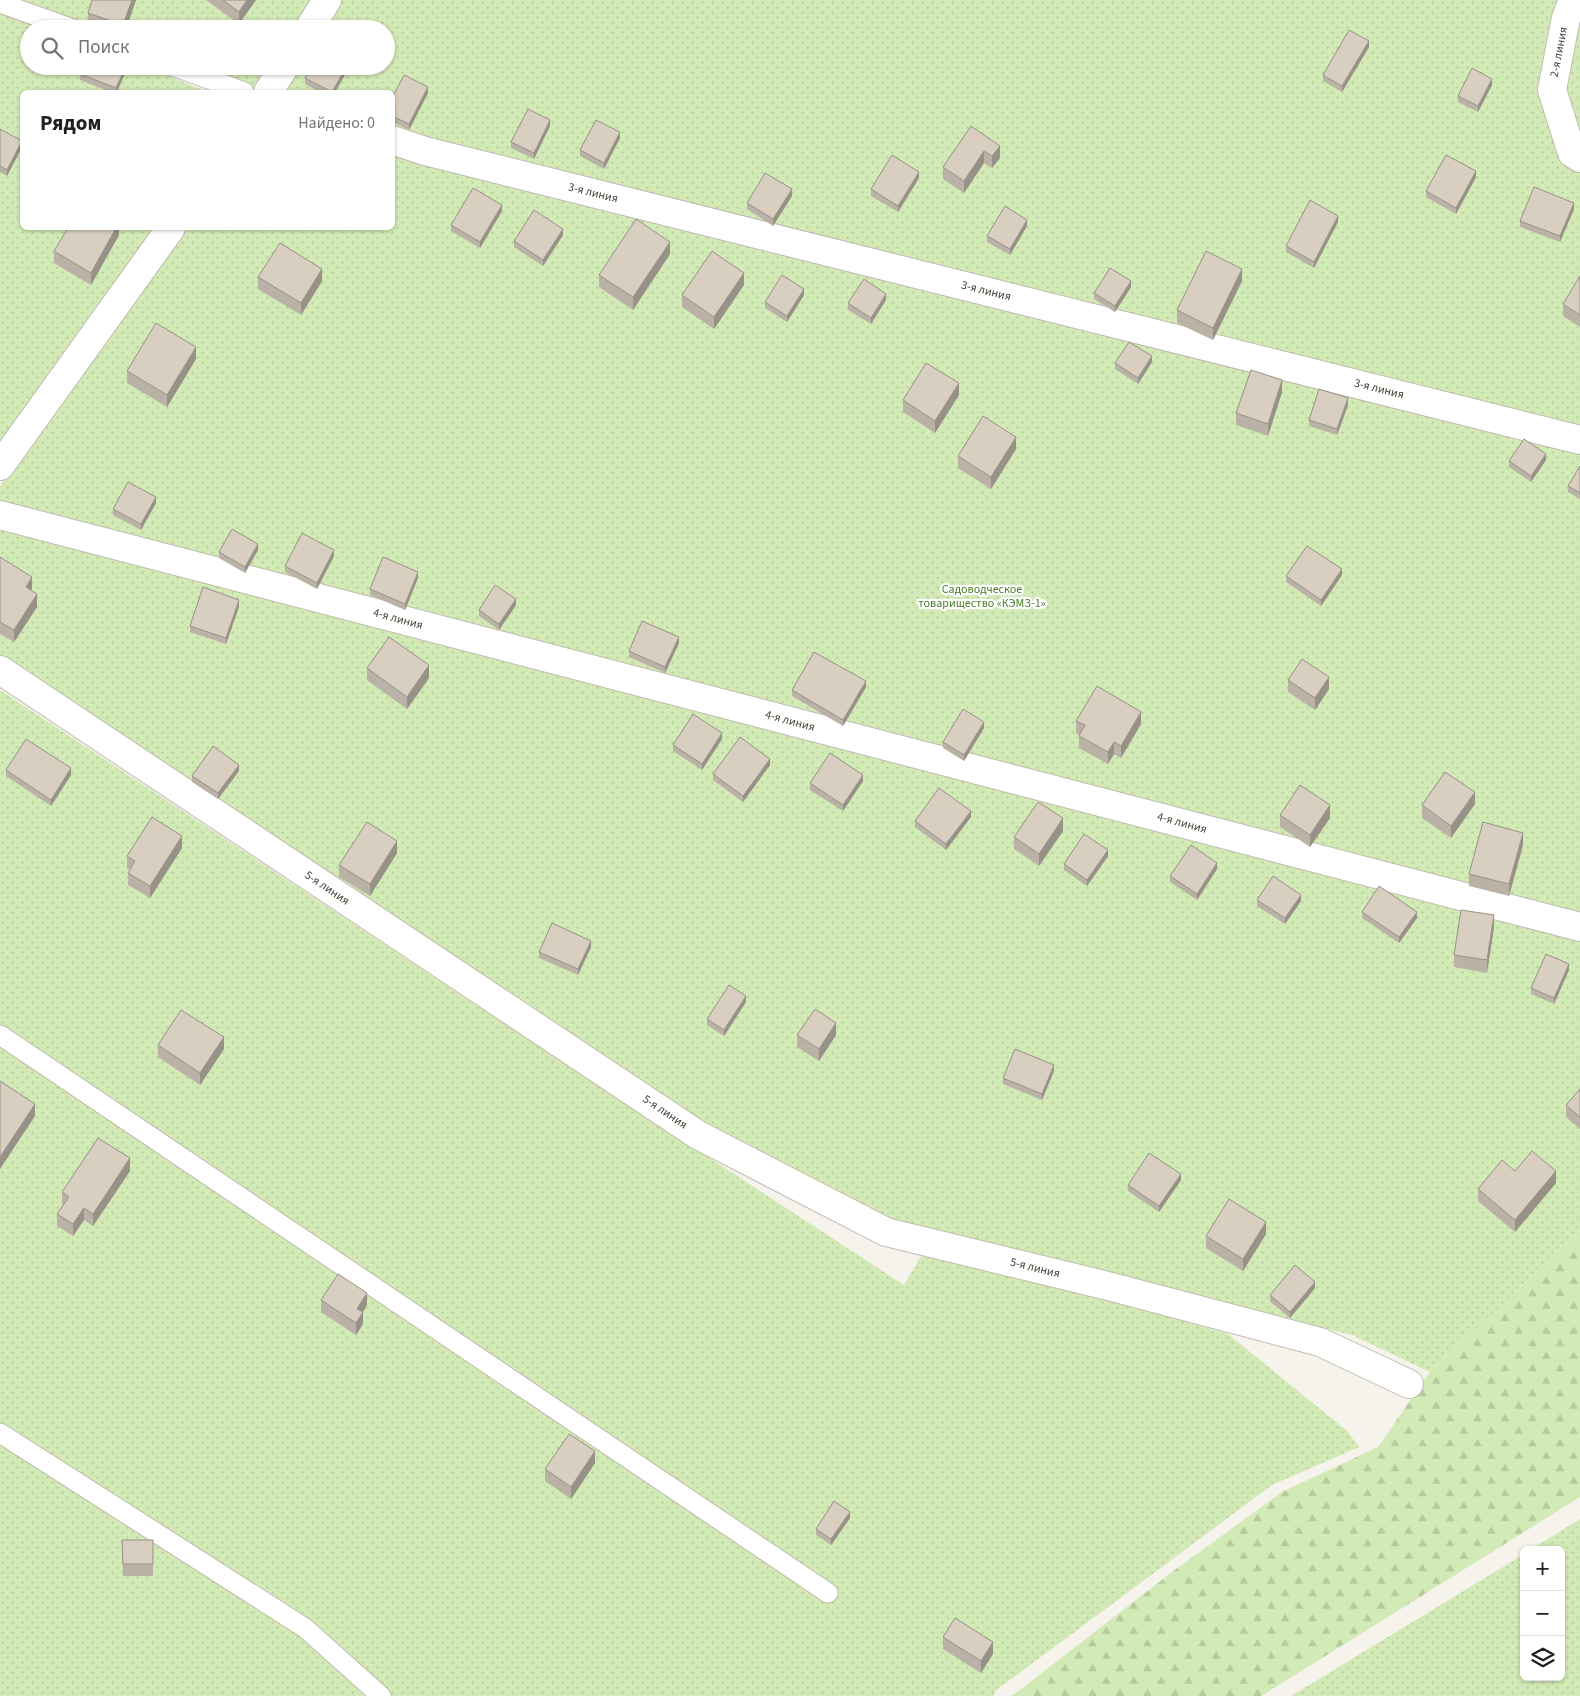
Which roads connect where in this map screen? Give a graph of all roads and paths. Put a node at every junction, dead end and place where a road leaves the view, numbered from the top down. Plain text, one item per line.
1 (327, 0) edge
2 (1573, 0) edge
3 (0, 4) edge
4 (47, 20) edge
5 (315, 20) edge
6 (198, 75) edge
7 (278, 75) edge
8 (239, 90) edge
9 (269, 90) edge
10 (395, 141) edge
11 (1580, 158) edge
12 (170, 230) edge
13 (1580, 440) edge
14 (0, 466) edge
15 (0, 515) edge
16 (0, 670) edge
17 (1580, 927) edge
18 (0, 1035) edge
19 (1409, 1384) dead end
20 (0, 1433) edge
21 (828, 1593) dead end
22 (381, 1696) edge

1 - 5 street
2 - 11 street, 2-я линия
3 - 4 lane
6 - 8 lane
7 - 9 street
10 - 13 street, 3-я линия
12 - 14 street
15 - 17 street, 4-я линия
16 - 19 street, 5-я линия
18 - 21 lane
20 - 22 lane

